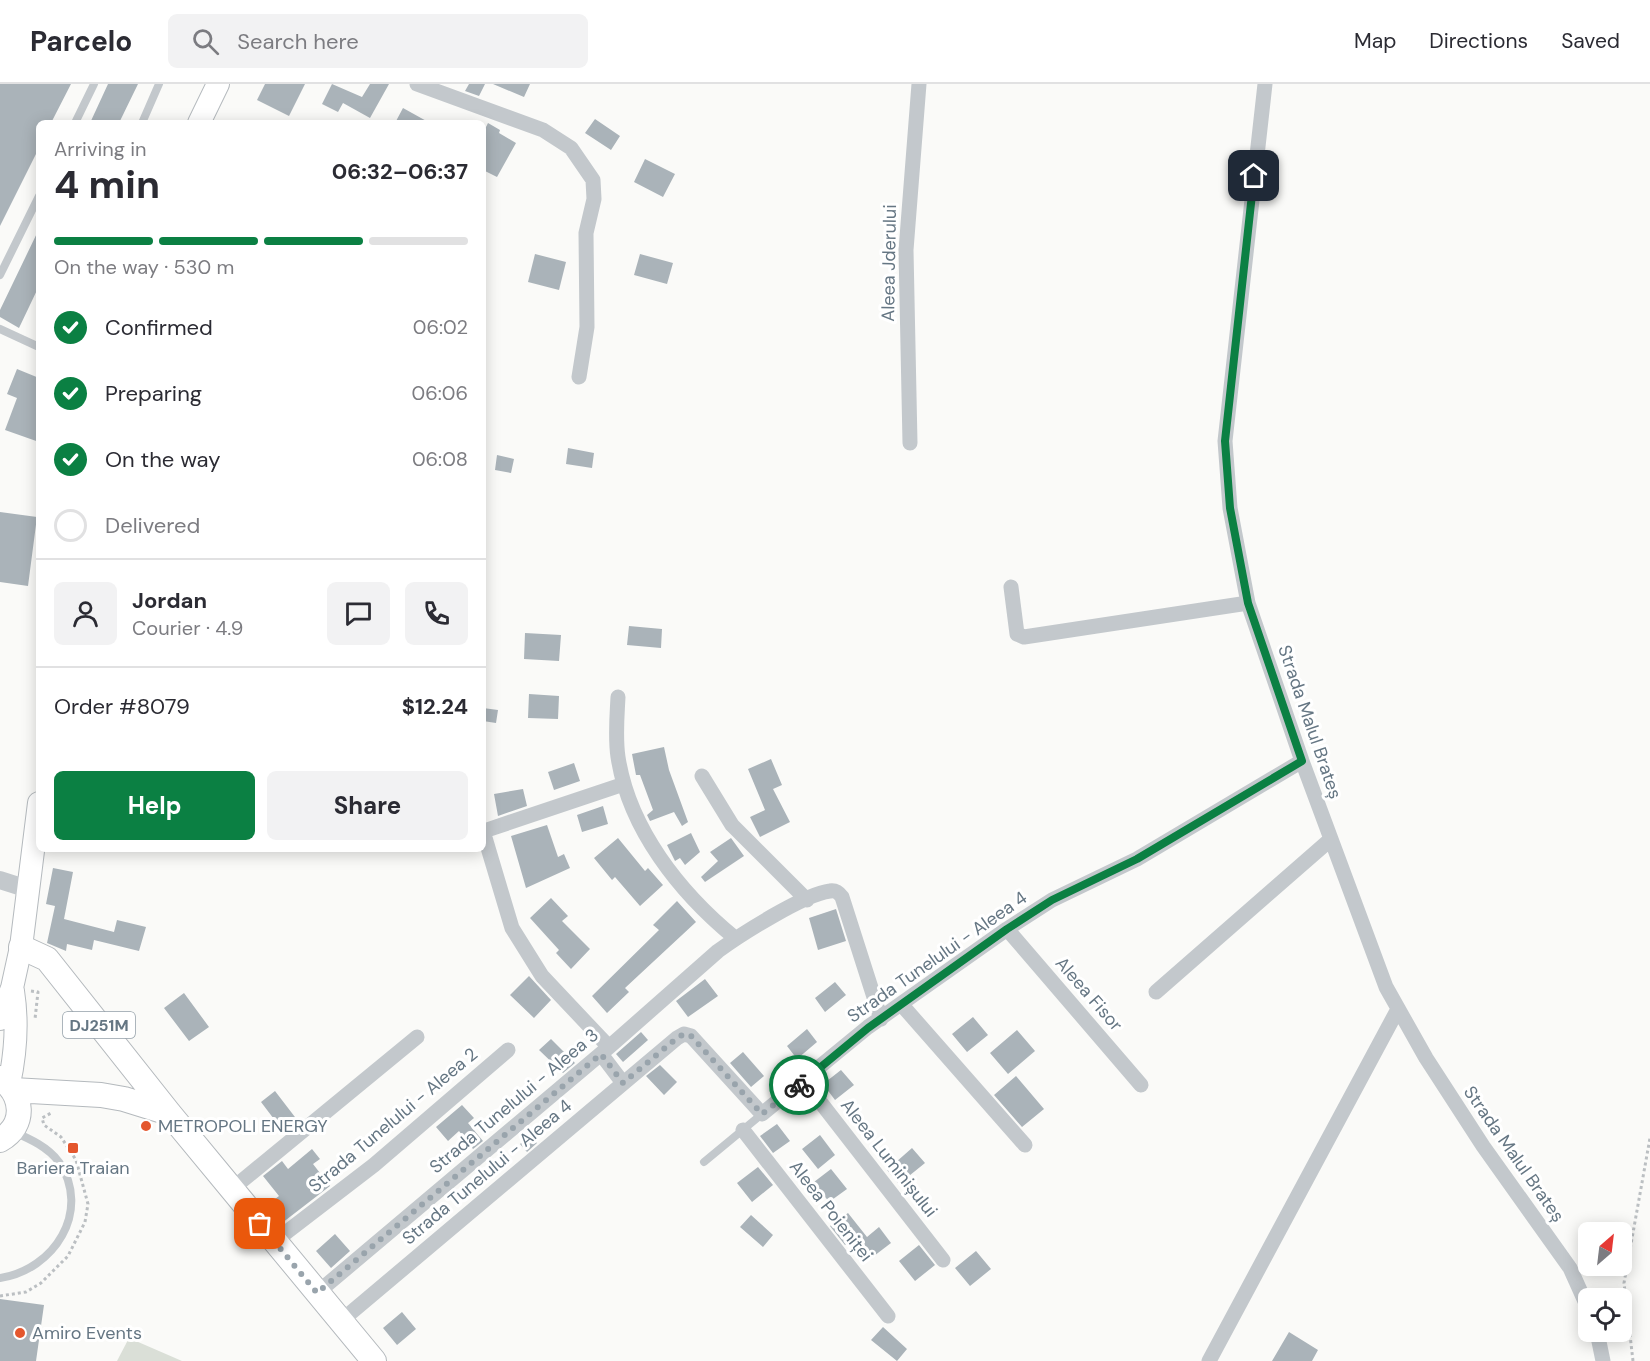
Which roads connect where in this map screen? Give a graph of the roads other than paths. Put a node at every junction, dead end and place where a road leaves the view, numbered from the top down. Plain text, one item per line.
1 (94, 84) edge
2 (159, 84) edge
3 (218, 84) edge
4 (417, 84) edge
5 (919, 84) edge
6 (1265, 84) edge
7 (76, 120) edge
8 (143, 120) edge
9 (200, 120) edge
10 (36, 202) edge
11 (0, 275) edge
12 (0, 329) edge
13 (36, 346) edge
14 (579, 378) dead end
15 (910, 443) dead end
16 (1011, 587) dead end
17 (1248, 603) junction
18 (618, 697) dead end
19 (1302, 761) junction
20 (702, 776) dead end
21 (624, 784) junction
22 (36, 826) edge
23 (486, 830) edge
24 (1331, 839) junction
25 (486, 841) edge
26 (0, 880) edge
27 (28, 889) junction
28 (807, 900) junction
29 (1007, 929) junction
30 (735, 938) junction
31 (21, 947) junction
32 (12, 988) junction
33 (1156, 992) dead end
34 (901, 1004) junction
35 (1398, 1009) junction
36 (0, 1019) edge
37 (881, 1019) junction
38 (417, 1037) dead end
39 (508, 1050) dead end
40 (605, 1051) junction
41 (804, 1081) junction
42 (623, 1083) junction
43 (8, 1084) edge
44 (1142, 1085) dead end
45 (53, 1103) junction
46 (169, 1113) junction
47 (762, 1114) junction
48 (10, 1129) edge
49 (743, 1130) junction
50 (1025, 1145) dead end
51 (704, 1162) dead end
52 (232, 1189) junction
53 (274, 1241) junction
54 (943, 1260) dead end
55 (0, 1278) edge
56 (1579, 1288) edge
57 (317, 1293) junction
58 (888, 1316) dead end
59 (341, 1321) junction
60 (1599, 1342) edge
61 (374, 1361) edge
62 (1209, 1361) edge
63 (1603, 1361) edge

1 - 7 lane
2 - 8 lane
3 - 9 main road
4 - 14 street
5 - 15 street, Aleea Jderului
6 - 17 street, Strada Malul Brateș
10 - 11 lane
12 - 13 lane
16 - 17 street
17 - 19 street, Strada Malul Brateș
18 - 21 street
19 - 24 street, Strada Malul Brateș
19 - 29 street, Strada Tunelului - Aleea 4
20 - 28 street
21 - 23 street
21 - 30 street
22 - 27 main road
24 - 33 street
24 - 35 street, Strada Malul Brateș
25 - 40 street
26 - 27 street
27 - 31 main road
28 - 30 street, Strada Tunelului - Aleea 3
28 - 37 street, Strada Tunelului - Aleea 3
29 - 34 street, Strada Tunelului - Aleea 4
29 - 44 street, Aleea Fisor
30 - 40 street, Strada Tunelului - Aleea 3
31 - 32 main road
31 - 46 highway, DJ251M
32 - 36 main road
32 - 43 main road
34 - 37 street, Strada Tunelului - Aleea 4
34 - 50 street
35 - 56 street, Strada Malul Brateș
35 - 62 street
37 - 41 street, Strada Tunelului - Aleea 4
38 - 52 street
39 - 53 street, Strada Tunelului - Aleea 2
40 - 42 street
40 - 57 street, Strada Tunelului - Aleea 3
41 - 47 street, Strada Tunelului - Aleea 4
41 - 54 street, Aleea Luminișului
42 - 47 street, Strada Tunelului - Aleea 4
42 - 59 street, Strada Tunelului - Aleea 4
43 - 45 highway
43 - 48 highway
45 - 46 highway
45 - 48 highway
46 - 52 highway, DJ251M
47 - 49 lane, Strada Tunelului - Aleea 4
48 - 55 lane
49 - 51 lane, Strada Tunelului - Aleea 4
49 - 58 street, Aleea Poieniței
52 - 53 highway, DJ251M
53 - 57 highway, DJ251M
57 - 59 highway, DJ251M
59 - 61 highway, DJ251M
60 - 63 street

